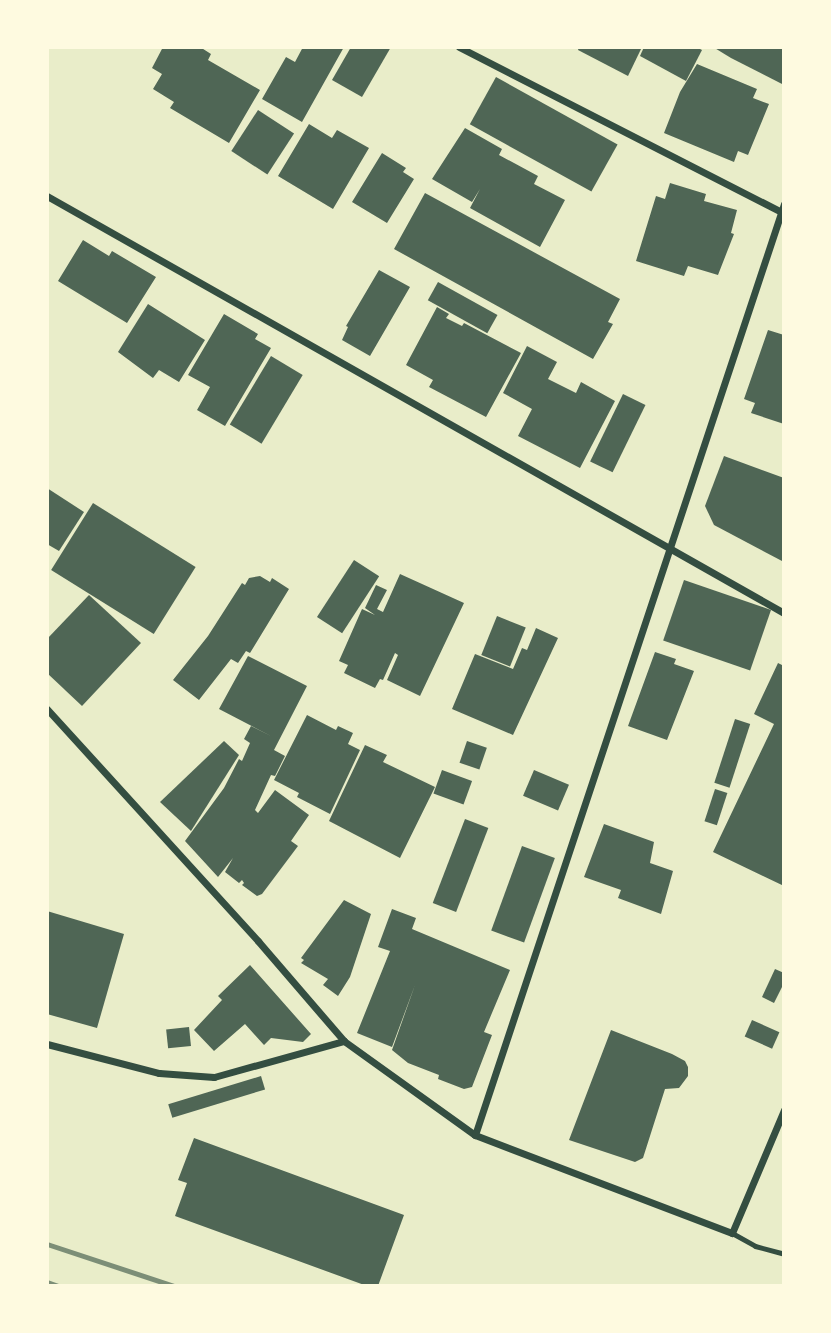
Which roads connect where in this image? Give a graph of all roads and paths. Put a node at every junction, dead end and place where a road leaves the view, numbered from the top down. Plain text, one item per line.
1 (459, 47) edge
2 (47, 196) edge
3 (783, 208) edge
4 (669, 550) junction
5 (784, 613) edge
6 (47, 709) edge
7 (344, 1041) junction
8 (47, 1044) edge
9 (784, 1110) edge
10 (475, 1135) junction
11 (732, 1233) junction
12 (784, 1254) edge

1 - 3 street
2 - 4 street
3 - 4 street
4 - 5 street
4 - 10 street
6 - 7 street
7 - 8 street
7 - 10 street
9 - 11 street
10 - 11 street
11 - 12 lane

